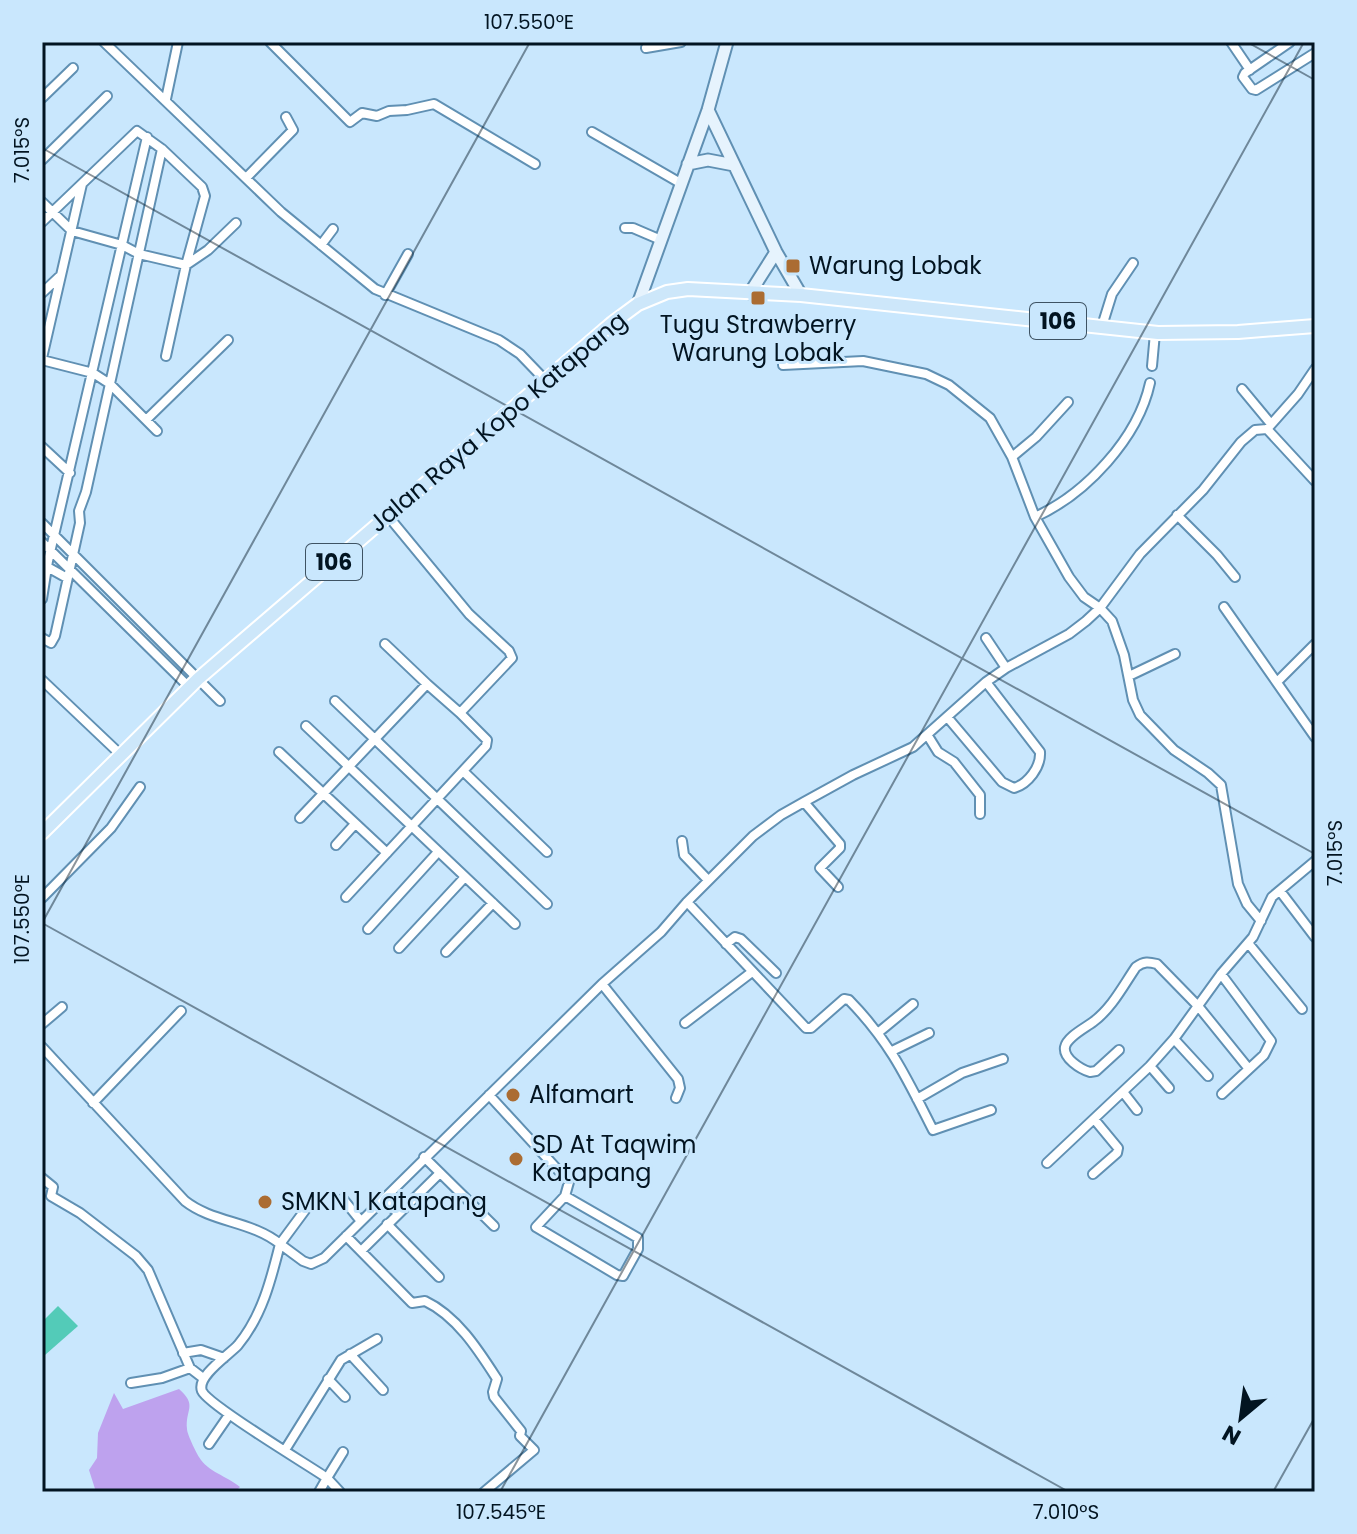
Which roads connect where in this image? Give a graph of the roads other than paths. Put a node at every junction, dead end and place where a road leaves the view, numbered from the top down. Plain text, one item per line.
1 (104, 42) edge
2 (178, 42) edge
3 (270, 42) edge
4 (681, 42) edge
5 (727, 42) edge
6 (1231, 42) edge
7 (1285, 43) edge
8 (646, 48) dead end
9 (1315, 53) edge
10 (73, 68) dead end
11 (1250, 70) junction
12 (107, 96) dead end
13 (42, 98) edge
14 (166, 99) junction
15 (708, 110) junction
16 (286, 117) dead end
17 (592, 132) dead end
18 (147, 137) junction
19 (162, 149) junction
20 (42, 160) edge
21 (535, 164) dead end
22 (688, 164) junction
23 (734, 165) junction
24 (246, 178) junction
25 (82, 184) junction
26 (682, 184) junction
27 (42, 202) edge
28 (52, 212) junction
29 (42, 222) edge
30 (236, 223) dead end
31 (625, 228) dead end
32 (333, 229) dead end
33 (72, 231) junction
34 (661, 240) junction
35 (122, 245) junction
36 (321, 245) junction
37 (776, 252) junction
38 (139, 254) junction
39 (408, 254) dead end
40 (1133, 263) dead end
41 (186, 265) junction
42 (61, 275) junction
43 (646, 281) junction
44 (42, 293) edge
45 (750, 293) junction
46 (385, 295) junction
47 (659, 295) junction
48 (801, 295) junction
49 (638, 304) junction
50 (1102, 326) junction
51 (1315, 326) edge
52 (1155, 333) junction
53 (228, 340) dead end
54 (166, 356) dead end
55 (42, 359) edge
56 (783, 365) dead end
57 (1152, 366) dead end
58 (1315, 369) edge
59 (93, 373) junction
60 (546, 381) junction
61 (1150, 383) dead end
62 (110, 384) junction
63 (1242, 389) dead end
64 (1068, 402) dead end
65 (146, 420) junction
66 (1269, 427) junction
67 (157, 431) dead end
68 (42, 447) edge
69 (1016, 454) junction
70 (70, 473) junction
71 (1315, 481) edge
72 (1041, 514) junction
73 (1177, 515) junction
74 (388, 516) junction
75 (42, 523) edge
76 (54, 536) junction
77 (42, 542) edge
78 (51, 551) junction
79 (72, 553) junction
80 (45, 565) edge
81 (68, 573) junction
82 (1235, 577) dead end
83 (42, 599) edge
84 (1102, 604) junction
85 (1224, 607) dead end
86 (42, 638) edge
87 (986, 638) dead end
88 (385, 644) dead end
89 (1315, 644) edge
90 (1175, 654) dead end
91 (1006, 668) junction
92 (1133, 674) junction
93 (42, 680) edge
94 (986, 682) junction
95 (1277, 682) junction
96 (193, 683) junction
97 (427, 684) junction
98 (220, 701) dead end
99 (335, 701) dead end
100 (460, 713) junction
101 (948, 718) junction
102 (306, 726) dead end
103 (928, 736) junction
104 (1315, 737) edge
105 (374, 739) junction
106 (279, 752) dead end
107 (121, 755) junction
108 (348, 767) junction
109 (463, 771) junction
110 (140, 787) dead end
111 (323, 794) junction
112 (437, 799) junction
113 (804, 802) junction
114 (980, 814) dead end
115 (300, 818) dead end
116 (355, 824) junction
117 (412, 827) junction
118 (42, 833) edge
119 (682, 841) dead end
120 (336, 845) dead end
121 (438, 852) junction
122 (547, 852) dead end
123 (387, 853) junction
124 (1314, 865) edge
125 (465, 877) junction
126 (708, 880) junction
127 (838, 887) dead end
128 (1280, 891) junction
129 (346, 897) dead end
130 (42, 898) edge
131 (687, 902) junction
132 (493, 903) junction
133 (547, 904) dead end
134 (1261, 921) junction
135 (515, 924) dead end
136 (368, 929) dead end
137 (1315, 937) edge
138 (1248, 943) junction
139 (726, 944) junction
140 (399, 948) dead end
141 (446, 952) dead end
142 (752, 972) junction
143 (776, 973) dead end
144 (1221, 974) junction
145 (602, 984) junction
146 (913, 1004) dead end
147 (1198, 1006) junction
148 (62, 1007) dead end
149 (1302, 1009) dead end
150 (181, 1011) dead end
151 (685, 1023) dead end
152 (42, 1024) edge
153 (879, 1032) junction
154 (929, 1033) dead end
155 (1174, 1039) junction
156 (42, 1047) edge
157 (1119, 1050) dead end
158 (892, 1051) junction
159 (1003, 1059) dead end
160 (1150, 1066) junction
161 (1249, 1069) junction
162 (1208, 1076) dead end
163 (1169, 1088) dead end
164 (1123, 1092) junction
165 (1222, 1094) dead end
166 (489, 1095) junction
167 (676, 1098) dead end
168 (917, 1099) junction
169 (93, 1103) junction
170 (991, 1110) dead end
171 (1137, 1110) dead end
172 (1094, 1119) junction
173 (424, 1157) junction
174 (1047, 1163) dead end
175 (440, 1173) junction
176 (1093, 1174) dead end
177 (42, 1178) edge
178 (565, 1196) junction
179 (314, 1198) dead end
180 (382, 1198) junction
181 (343, 1199) dead end
182 (398, 1213) junction
183 (360, 1220) junction
184 (387, 1224) junction
185 (494, 1226) dead end
186 (346, 1236) junction
187 (280, 1244) junction
188 (361, 1251) junction
189 (439, 1277) dead end
190 (377, 1339) dead end
191 (183, 1353) junction
192 (350, 1354) junction
193 (224, 1358) junction
194 (190, 1368) junction
195 (203, 1378) junction
196 (328, 1379) junction
197 (131, 1383) dead end
198 (383, 1390) dead end
199 (316, 1397) junction
200 (345, 1397) dead end
201 (325, 1406) dead end
202 (229, 1415) junction
203 (209, 1444) dead end
204 (285, 1450) junction
205 (343, 1452) dead end
206 (327, 1478) junction
207 (319, 1492) edge
208 (340, 1492) edge
209 (484, 1492) edge

1 - 14 street
2 - 14 street
3 - 21 street
4 - 8 street
5 - 15 main road
6 - 11 street
7 - 11 street
9 - 11 street
10 - 13 street
12 - 20 street
14 - 24 street
15 - 22 main road
15 - 23 main road
16 - 24 street
17 - 26 street
18 - 19 street
18 - 25 street
18 - 35 street
19 - 38 street
19 - 41 street
22 - 23 main road
22 - 26 main road
23 - 37 main road
24 - 36 street
25 - 28 street
25 - 33 street
26 - 34 main road
27 - 28 street
28 - 29 street
28 - 33 street
30 - 41 street
31 - 34 street
32 - 36 street
33 - 35 street
33 - 42 street
34 - 43 main road
35 - 38 street
35 - 59 street
36 - 46 street
37 - 45 main road
37 - 48 main road
38 - 41 street
38 - 62 street
39 - 46 street
40 - 50 street
41 - 54 street
42 - 44 street
42 - 55 street
43 - 47 main road
43 - 49 main road
45 - 47 main road, 106
45 - 48 main road, 106
46 - 60 street
47 - 49 main road, 106
48 - 50 main road, 106
49 - 60 main road, Jalan Raya Kopo Katapang / 106
50 - 52 main road, 106
51 - 52 main road, 106
52 - 57 street
53 - 65 street
55 - 59 street
56 - 69 street
58 - 66 street
59 - 62 street
59 - 70 street
60 - 74 main road, Jalan Raya Kopo Katapang / 106
61 - 72 street
62 - 65 street
62 - 79 street
63 - 66 street
64 - 69 street
65 - 67 street
66 - 71 street
66 - 73 street
68 - 70 street
69 - 72 street
70 - 76 street
72 - 84 street
73 - 82 street
73 - 84 street
74 - 96 main road, Jalan Raya Kopo Katapang / 106
74 - 100 street
75 - 76 street
76 - 78 street
76 - 79 street
77 - 78 street
78 - 80 street
78 - 81 street
79 - 81 street
79 - 96 street
80 - 81 street
80 - 83 street
81 - 86 street
81 - 96 street
84 - 91 street
84 - 92 street
85 - 95 street
87 - 91 street
88 - 97 street
89 - 95 street
90 - 92 street
91 - 94 street
92 - 134 street
93 - 107 street
94 - 101 street
94 - 101 street
95 - 104 street
96 - 98 street
96 - 107 main road, Jalan Raya Kopo Katapang / 106
97 - 100 street
97 - 105 street
99 - 105 street
100 - 109 street
101 - 103 street
102 - 108 street
103 - 113 street
103 - 114 street
105 - 108 street
105 - 112 street
106 - 111 street
107 - 118 main road, Jalan Raya Kopo Katapang / 106
108 - 111 street
108 - 117 street
109 - 112 street
109 - 122 street
110 - 130 street
111 - 115 street
111 - 116 street
112 - 117 street
112 - 133 street
113 - 126 street
113 - 127 street
116 - 120 street
116 - 123 street
117 - 121 street
117 - 123 street
119 - 126 street
121 - 125 street
121 - 136 street
123 - 129 street
124 - 128 street
125 - 132 street
125 - 140 street
126 - 131 street
128 - 134 street
128 - 137 street
131 - 139 street
131 - 145 street
132 - 135 street
132 - 141 street
134 - 138 street
138 - 144 street
138 - 149 street
139 - 142 street
139 - 143 street
142 - 151 street
142 - 153 street
144 - 147 street
144 - 161 street
145 - 166 street
145 - 167 street
146 - 153 street
147 - 155 street
147 - 157 street
147 - 161 street
148 - 152 street
150 - 169 street
153 - 158 street
154 - 158 street
155 - 160 street
155 - 162 street
156 - 169 street
158 - 168 street
159 - 168 street
160 - 163 street
160 - 164 street
161 - 165 street
164 - 171 street
164 - 172 street
166 - 173 street
166 - 178 street
168 - 170 street
169 - 187 street
172 - 174 street
172 - 176 street
173 - 175 street
173 - 180 street
175 - 182 street
175 - 185 street
177 - 191 street
178 - 178 street
179 - 187 street
180 - 182 street
180 - 183 street
181 - 183 street
182 - 184 street
183 - 186 street
184 - 188 street
184 - 189 street
186 - 187 street
186 - 188 street
187 - 193 street
188 - 209 street
190 - 192 street
191 - 193 street
191 - 194 street
192 - 196 street
192 - 198 street
193 - 195 street
194 - 195 street
194 - 197 street
195 - 202 street
196 - 199 street
196 - 200 street
199 - 201 street
199 - 204 street
202 - 203 street
202 - 204 street
204 - 206 street
205 - 206 street
206 - 207 street
206 - 208 street

